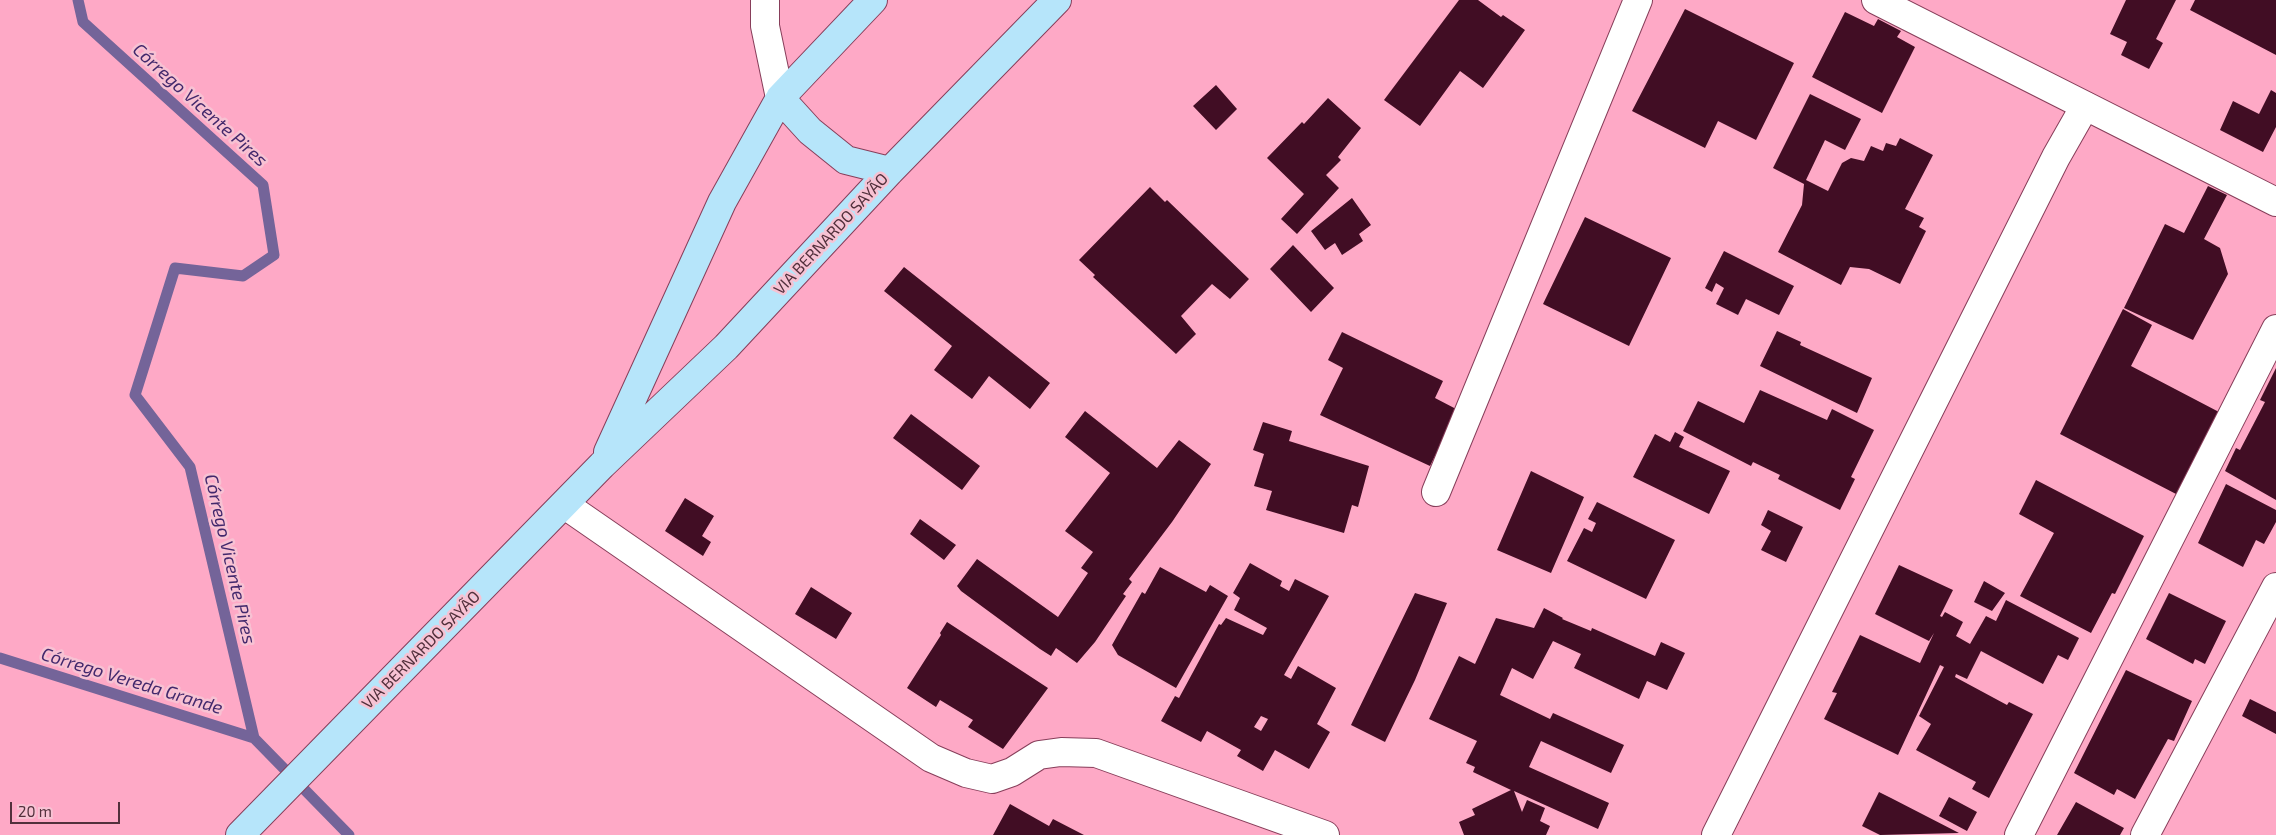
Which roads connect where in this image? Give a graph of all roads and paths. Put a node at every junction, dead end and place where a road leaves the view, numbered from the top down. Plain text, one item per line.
1 (765, 0) edge
2 (873, 0) edge
3 (1057, 0) edge
4 (1638, 0) edge
5 (1876, 0) edge
6 (780, 98) junction
7 (2086, 106) junction
8 (890, 171) junction
9 (2276, 202) edge
10 (2276, 329) edge
11 (602, 465) junction
12 (1436, 492) dead end
13 (565, 505) junction
14 (2276, 587) edge
15 (240, 835) edge
16 (1325, 835) edge
17 (1716, 835) edge
18 (2019, 835) edge
19 (2145, 835) edge

1 - 6 street
2 - 6 main road, VIA BERNARDO SAYÃO
3 - 8 main road, VIA BERNARDO SAYÃO
4 - 12 street
5 - 7 street
6 - 8 main road
6 - 11 main road, VIA BERNARDO SAYÃO
7 - 9 street
7 - 17 street
8 - 11 main road, VIA BERNARDO SAYÃO
10 - 18 street
11 - 13 main road, VIA BERNARDO SAYÃO
13 - 15 main road, VIA BERNARDO SAYÃO
13 - 16 street
14 - 19 street

